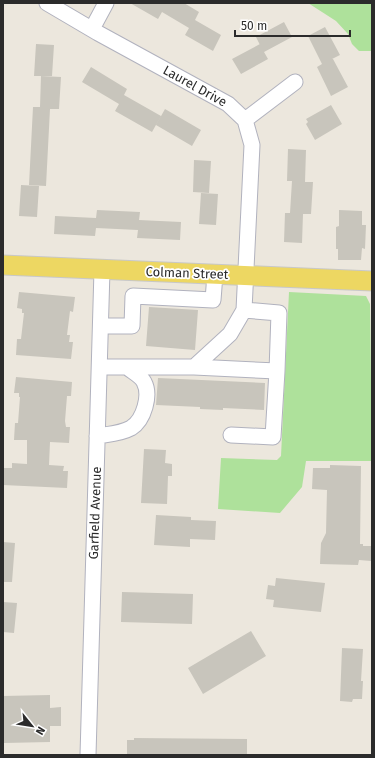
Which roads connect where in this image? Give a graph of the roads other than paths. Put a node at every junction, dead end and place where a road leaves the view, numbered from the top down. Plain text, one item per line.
1 (47, 3) edge
2 (106, 3) edge
3 (92, 29) junction
4 (295, 82) dead end
5 (245, 120) junction
6 (3, 265) edge
7 (102, 270) junction
8 (214, 274) junction
9 (246, 276) junction
10 (372, 281) edge
11 (244, 310) junction
12 (101, 326) junction
13 (100, 367) junction
14 (194, 367) junction
15 (128, 368) junction
16 (277, 371) junction
17 (231, 435) dead end
18 (98, 436) junction
19 (88, 755) edge

1 - 3 street, Laurel Drive
2 - 3 street
3 - 5 street, Laurel Drive
4 - 5 street
5 - 9 street
6 - 7 main road, Colman Street
7 - 8 main road, Colman Street
7 - 12 street, Garfield Avenue
8 - 9 main road, Colman Street
8 - 12 street
9 - 10 main road, Colman Street
9 - 11 street
11 - 14 street
11 - 16 street
12 - 13 street, Garfield Avenue
13 - 15 street
13 - 18 street, Garfield Avenue
14 - 15 street
14 - 16 street
15 - 18 street
16 - 17 street
18 - 19 street, Garfield Avenue

